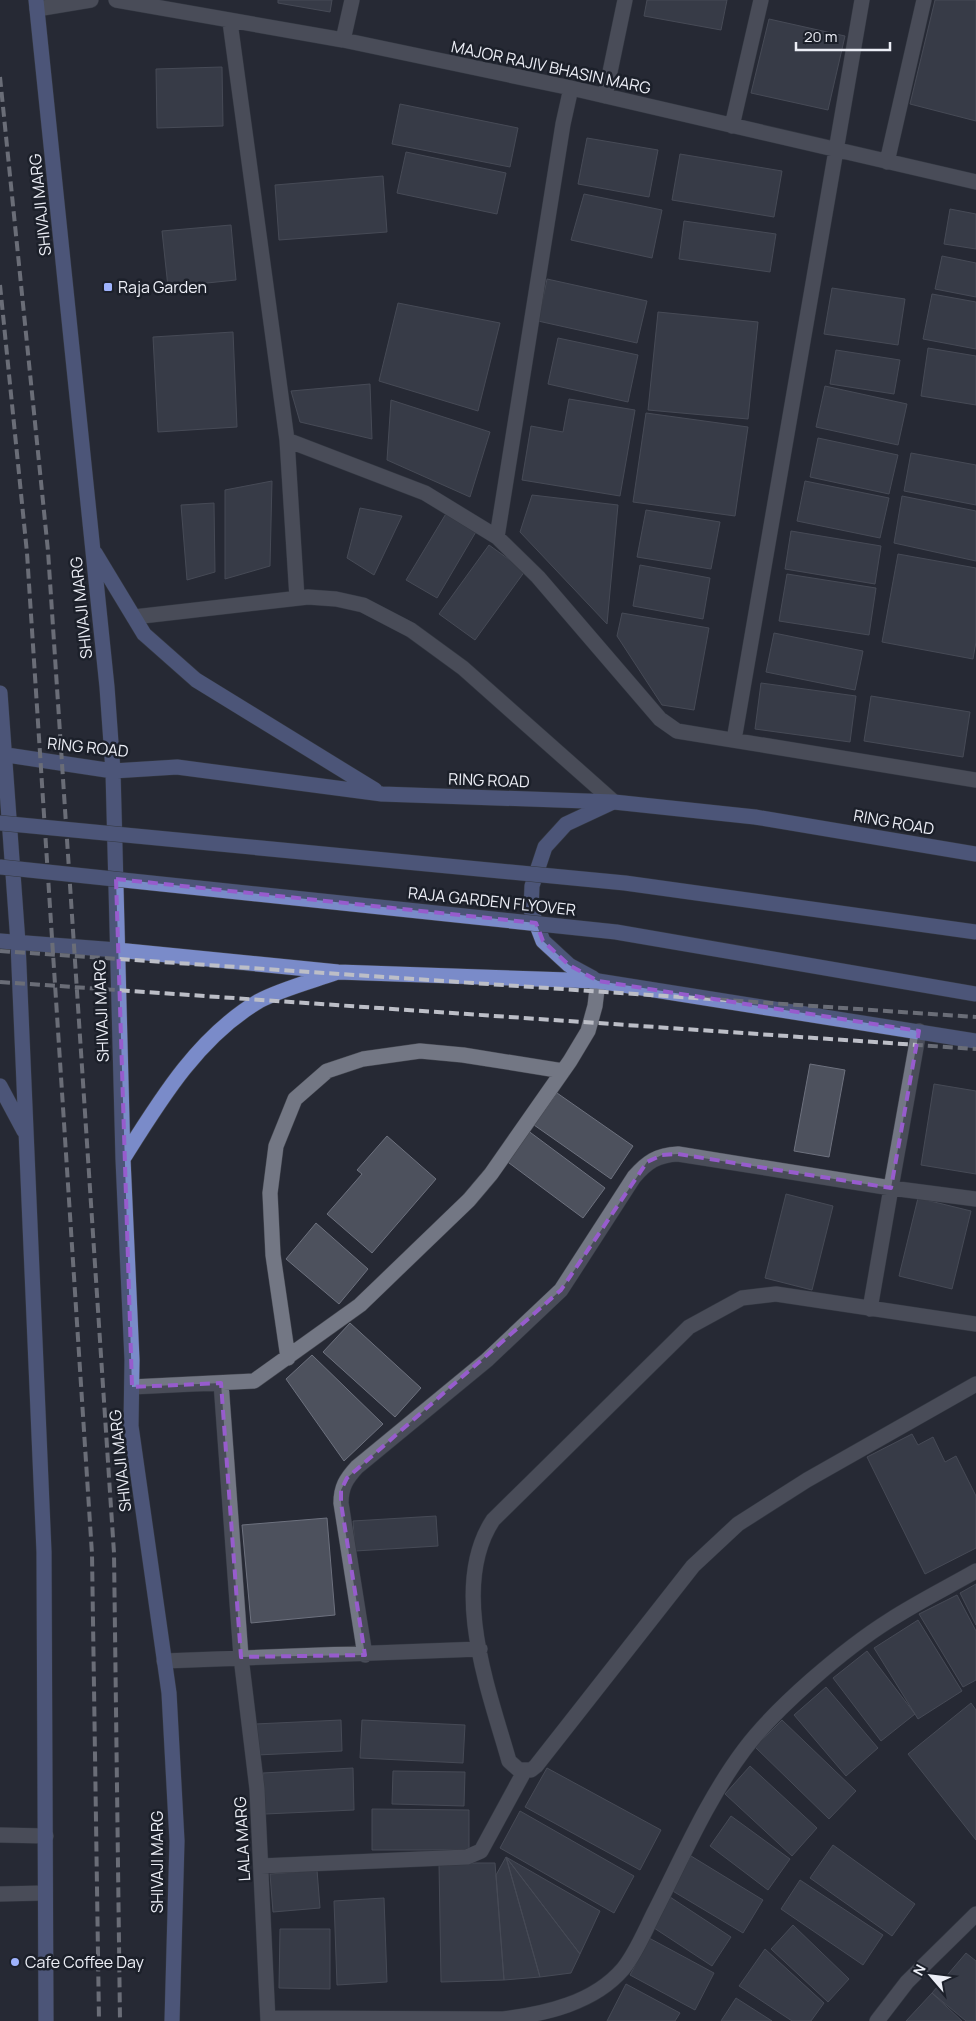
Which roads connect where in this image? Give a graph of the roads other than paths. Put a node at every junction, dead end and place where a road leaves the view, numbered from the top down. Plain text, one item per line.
1 (91, 0) edge
2 (116, 0) edge
3 (352, 0) edge
4 (626, 0) edge
5 (761, 0) edge
6 (862, 0) edge
7 (924, 0) edge
8 (37, 5) edge
9 (230, 22) junction
10 (343, 40) junction
11 (571, 88) junction
12 (605, 96) junction
13 (732, 126) junction
14 (838, 151) junction
15 (887, 162) junction
16 (976, 182) edge
17 (287, 440) junction
18 (496, 537) junction
19 (92, 550) junction
20 (296, 598) junction
21 (134, 617) junction
22 (0, 692) edge
23 (734, 740) junction
24 (3, 755) edge
25 (113, 771) junction
26 (976, 780) edge
27 (382, 794) junction
28 (614, 802) junction
29 (0, 822) edge
30 (976, 854) edge
31 (0, 867) edge
32 (976, 932) edge
33 (0, 942) edge
34 (18, 943) junction
35 (117, 950) junction
36 (338, 972) junction
37 (598, 981) junction
38 (976, 994) edge
39 (919, 1032) junction
40 (976, 1040) edge
41 (563, 1071) junction
42 (0, 1086) edge
43 (26, 1135) junction
44 (123, 1159) junction
45 (891, 1188) junction
46 (976, 1199) edge
47 (870, 1309) junction
48 (976, 1324) edge
49 (288, 1358) junction
50 (221, 1383) junction
51 (976, 1384) edge
52 (132, 1387) junction
53 (976, 1571) edge
54 (480, 1649) junction
55 (365, 1655) junction
56 (241, 1657) junction
57 (164, 1661) junction
58 (525, 1770) junction
59 (0, 1835) edge
60 (46, 1836) junction
61 (261, 1866) junction
62 (44, 1893) junction
63 (0, 1894) edge
64 (976, 1914) edge
65 (268, 2019) edge
66 (46, 2021) edge
67 (172, 2021) edge
68 (877, 2021) edge

1 - 8 street
2 - 9 street, MAJOR RAJIV BHASIN MARG
3 - 10 street
4 - 12 street
5 - 13 street
6 - 14 street
7 - 15 street
8 - 19 main road, SHIVAJI MARG
9 - 10 street, MAJOR RAJIV BHASIN MARG
9 - 17 street
10 - 11 street, MAJOR RAJIV BHASIN MARG
11 - 12 street, MAJOR RAJIV BHASIN MARG
11 - 18 street
12 - 13 street, MAJOR RAJIV BHASIN MARG
13 - 14 street, MAJOR RAJIV BHASIN MARG
14 - 15 street, MAJOR RAJIV BHASIN MARG
14 - 23 street
15 - 16 street, MAJOR RAJIV BHASIN MARG
17 - 18 street
17 - 20 street
18 - 23 street
19 - 21 main road
19 - 25 main road, SHIVAJI MARG
20 - 21 street
20 - 28 street
21 - 27 main road
22 - 24 main road
23 - 26 street
24 - 25 main road, RING ROAD
24 - 34 main road
25 - 27 main road, RING ROAD
25 - 35 main road, SHIVAJI MARG
27 - 28 main road, RING ROAD
28 - 30 main road, RING ROAD
28 - 37 main road
29 - 32 main road, RAJA GARDEN FLYOVER, bridge
31 - 38 main road, RAJA GARDEN FLYOVER, bridge
33 - 34 main road
34 - 35 main road
34 - 43 main road
35 - 36 main road
35 - 44 main road, SHIVAJI MARG
36 - 37 main road
36 - 44 main road
37 - 39 main road
37 - 41 street
39 - 40 main road
39 - 45 street
41 - 49 street
41 - 49 street
42 - 43 main road
43 - 60 main road
44 - 52 main road, SHIVAJI MARG
45 - 46 street
45 - 47 street
45 - 55 street
47 - 48 street
47 - 54 street
49 - 50 street
50 - 52 street
50 - 56 street, LALA MARG
51 - 58 street
52 - 57 main road, SHIVAJI MARG
53 - 65 street
54 - 55 street
54 - 58 street
55 - 56 street
56 - 57 street
56 - 61 street, LALA MARG
57 - 67 main road, SHIVAJI MARG
58 - 61 street
59 - 60 street
60 - 62 main road
61 - 65 street, LALA MARG
62 - 63 street
62 - 66 main road
64 - 68 street

